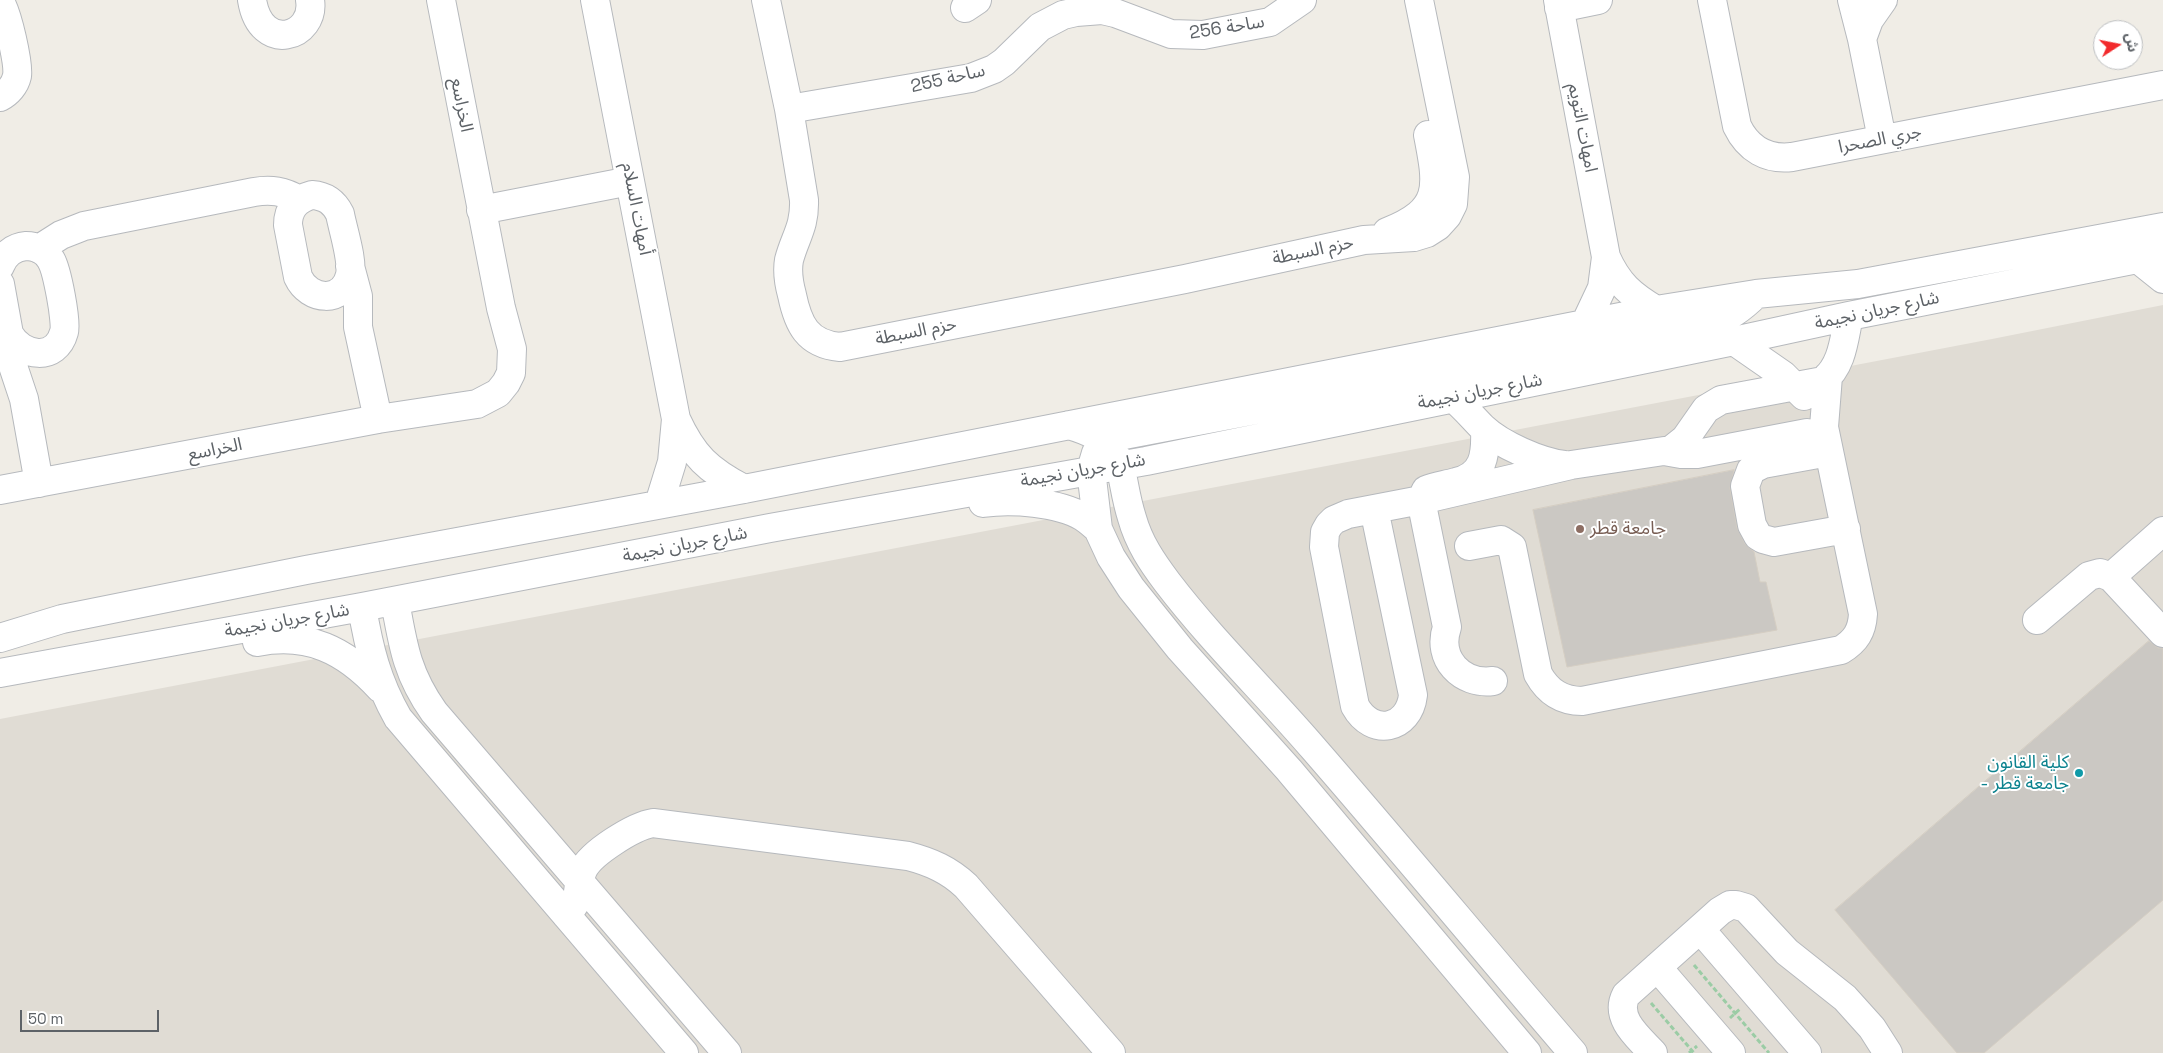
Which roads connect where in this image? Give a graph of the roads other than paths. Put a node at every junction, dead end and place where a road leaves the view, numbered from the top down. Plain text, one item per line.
1 (252, 0) edge
2 (310, 0) edge
3 (441, 0) edge
4 (595, 0) edge
5 (766, 0) edge
6 (1139, 0) edge
7 (1302, 0) edge
8 (1598, 0) edge
9 (1712, 0) edge
10 (1852, 0) edge
11 (1883, 0) edge
12 (0, 2) edge
13 (1559, 4) edge
14 (1411, 7) edge
15 (1089, 10) joint
16 (1170, 34) junction
17 (1862, 39) junction
18 (2163, 85) edge
19 (0, 97) edge
20 (789, 108) junction
21 (1882, 139) junction
22 (630, 181) junction
23 (299, 200) junction
24 (481, 210) junction
25 (2163, 227) edge
26 (39, 249) junction
27 (2150, 256) edge
28 (1606, 257) junction
29 (0, 266) edge
30 (350, 266) junction
31 (2163, 279) edge
32 (0, 284) edge
33 (1756, 294) junction
34 (329, 296) junction
35 (1656, 310) junction
36 (1849, 316) junction
37 (1585, 324) junction
38 (358, 327) junction
39 (9, 334) junction
40 (1734, 341) junction
41 (43, 353) junction
42 (1828, 376) junction
43 (1795, 387) junction
44 (1453, 398) junction
45 (24, 399) junction
46 (1137, 411) junction
47 (378, 419) junction
48 (676, 419) junction
49 (1696, 424) junction
50 (1069, 425) junction
51 (1485, 430) junction
52 (1816, 433) junction
53 (1104, 439) junction
54 (1730, 441) junction
55 (1670, 451) junction
56 (1121, 464) junction
57 (1571, 465) junction
58 (1091, 470) junction
59 (39, 483) junction
60 (744, 489) junction
61 (0, 490) edge
62 (1420, 500) junction
63 (659, 504) junction
64 (1374, 509) junction
65 (862, 511) junction
66 (1098, 529) junction
67 (1846, 529) junction
68 (2163, 531) edge
69 (1469, 546) dead end
70 (2111, 577) junction
71 (395, 601) junction
72 (362, 608) junction
73 (2037, 620) dead end
74 (2160, 623) edge
75 (0, 638) edge
76 (66, 660) junction
77 (0, 673) edge
78 (1493, 676) dead end
79 (384, 692) junction
80 (1314, 749) junction
81 (1289, 770) junction
82 (580, 880) junction
83 (566, 915) junction
84 (1700, 929) junction
85 (1657, 967) junction
86 (684, 1053) edge
87 (727, 1053) edge
88 (1111, 1053) edge
89 (1527, 1053) edge
90 (1572, 1053) edge
91 (1652, 1053) edge
92 (1731, 1053) edge
93 (1807, 1053) edge
94 (1888, 1053) edge

1 - 2 street
3 - 24 street, الخراسع
4 - 22 street, أمهات السلام
5 - 20 street, حزم السبطة
6 - 16 street
7 - 16 street, ساحة 256
8 - 13 street
9 - 21 street, جري الصحرا
10 - 17 street
11 - 17 street
12 - 19 street
13 - 28 street, امهات التويم
14 - 20 street, حزم السبطة
15 - 16 street, ساحة 256
15 - 20 street, ساحة 255
17 - 21 street
18 - 21 street, جري الصحرا
22 - 24 street
22 - 48 street, أمهات السلام
23 - 26 street
23 - 30 street
23 - 34 street
24 - 47 street, الخراسع
25 - 33 street, شارع جريان نجيمة
26 - 29 street
26 - 41 street
27 - 31 street
27 - 36 street, شارع جريان نجيمة
28 - 35 street, امهات التويم
28 - 37 street, امهات التويم
30 - 34 street
30 - 38 street
32 - 39 street
33 - 35 street, شارع جريان نجيمة
33 - 53 street
34 - 38 street
35 - 37 street, شارع جريان نجيمة
36 - 40 street, شارع جريان نجيمة
36 - 42 street
37 - 46 street, شارع جريان نجيمة
38 - 47 street
39 - 41 street
39 - 45 street
40 - 43 street
40 - 44 street, شارع جريان نجيمة
41 - 45 street
42 - 43 street
42 - 52 street
43 - 49 street
43 - 52 street
44 - 51 street
44 - 56 street, شارع جريان نجيمة
45 - 59 street
46 - 50 street, شارع جريان نجيمة
46 - 53 street
47 - 59 street, الخراسع
48 - 60 street, أمهات السلام
48 - 63 street, أمهات السلام
49 - 54 street
49 - 55 street
50 - 53 street
50 - 60 street, شارع جريان نجيمة
51 - 57 street
51 - 62 street
52 - 54 street
52 - 67 street
52 - 67 street
53 - 56 street
53 - 58 street
54 - 55 street
55 - 57 street
56 - 58 street, شارع جريان نجيمة
56 - 80 street
57 - 62 street
58 - 65 street, شارع جريان نجيمة
58 - 66 street
59 - 61 street, الخراسع
60 - 63 street, شارع جريان نجيمة
62 - 64 street
62 - 78 street
63 - 75 street, شارع جريان نجيمة
64 - 64 street
65 - 66 street
65 - 71 street, شارع جريان نجيمة
66 - 81 street
67 - 69 street
68 - 70 street
70 - 73 street
70 - 74 street
71 - 72 street, شارع جريان نجيمة
71 - 82 street
72 - 76 street, شارع جريان نجيمة
72 - 79 street
76 - 77 street, شارع جريان نجيمة
76 - 79 street
79 - 83 street
80 - 81 street
80 - 90 street
81 - 89 street
82 - 83 street
82 - 87 street
82 - 88 street
83 - 86 street
84 - 85 street
84 - 93 street
84 - 94 street
85 - 91 street
85 - 92 street

